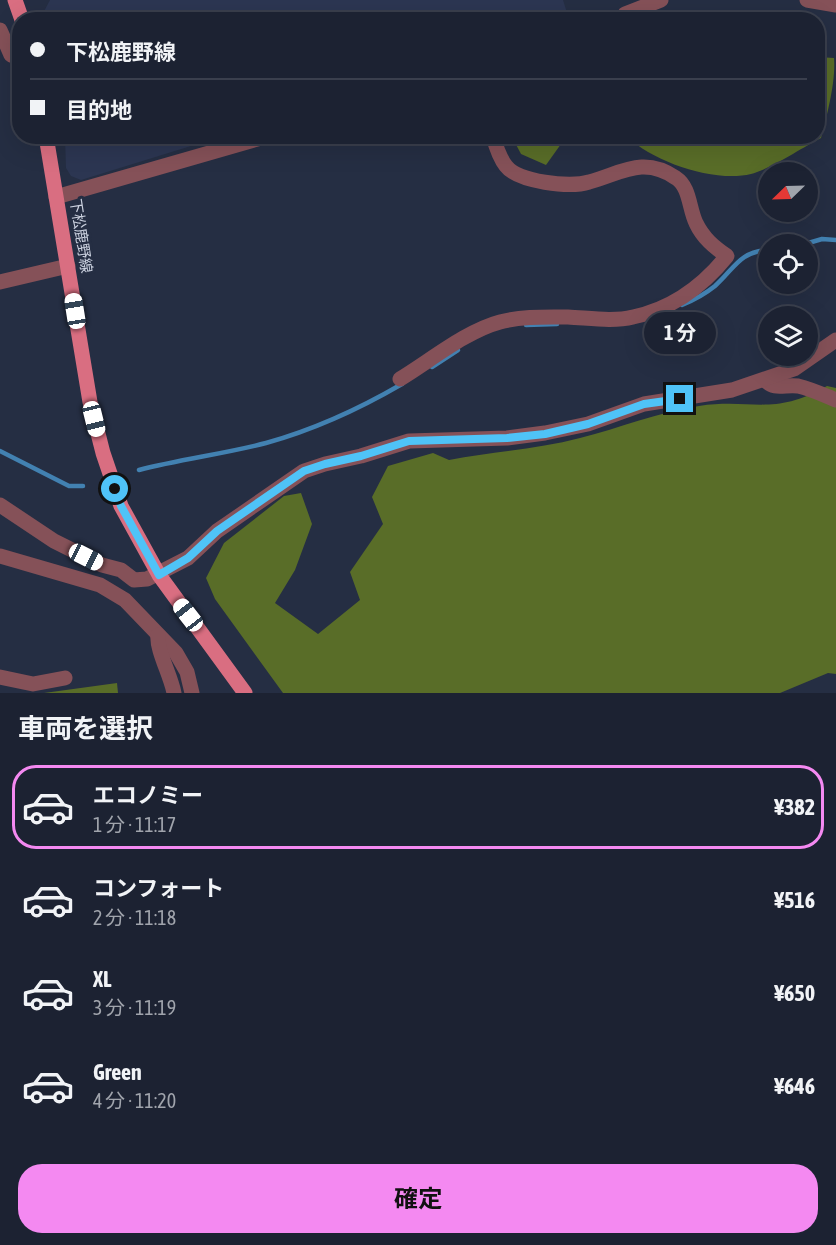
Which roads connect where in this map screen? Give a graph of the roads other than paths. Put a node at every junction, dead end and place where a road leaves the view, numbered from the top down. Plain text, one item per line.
1 (661, 0) edge
2 (807, 0) edge
3 (836, 5) edge
4 (630, 12) edge
5 (0, 30) edge
6 (10, 57) edge
7 (47, 144) edge
8 (241, 144) edge
9 (495, 144) edge
10 (56, 198) junction
11 (68, 266) junction
12 (0, 282) edge
13 (836, 340) edge
14 (400, 379) dead end
15 (765, 380) junction
16 (836, 400) edge
17 (0, 506) edge
18 (0, 556) edge
19 (159, 575) junction
20 (134, 580) junction
21 (125, 600) junction
22 (158, 635) junction
23 (0, 677) edge
24 (65, 678) dead end
25 (174, 693) edge
26 (192, 693) edge
27 (245, 693) edge

1 - 4 street
2 - 3 street
5 - 6 street
7 - 10 main road, 下松鹿野線
8 - 10 street
9 - 14 street
10 - 11 main road, 下松鹿野線
11 - 12 street
11 - 19 main road, 下松鹿野線
13 - 15 street
15 - 16 street
15 - 19 street
17 - 20 street
18 - 21 street
19 - 20 street
19 - 27 main road, 下松鹿野線
20 - 21 street
21 - 22 street
22 - 25 street
22 - 26 street
23 - 24 street

